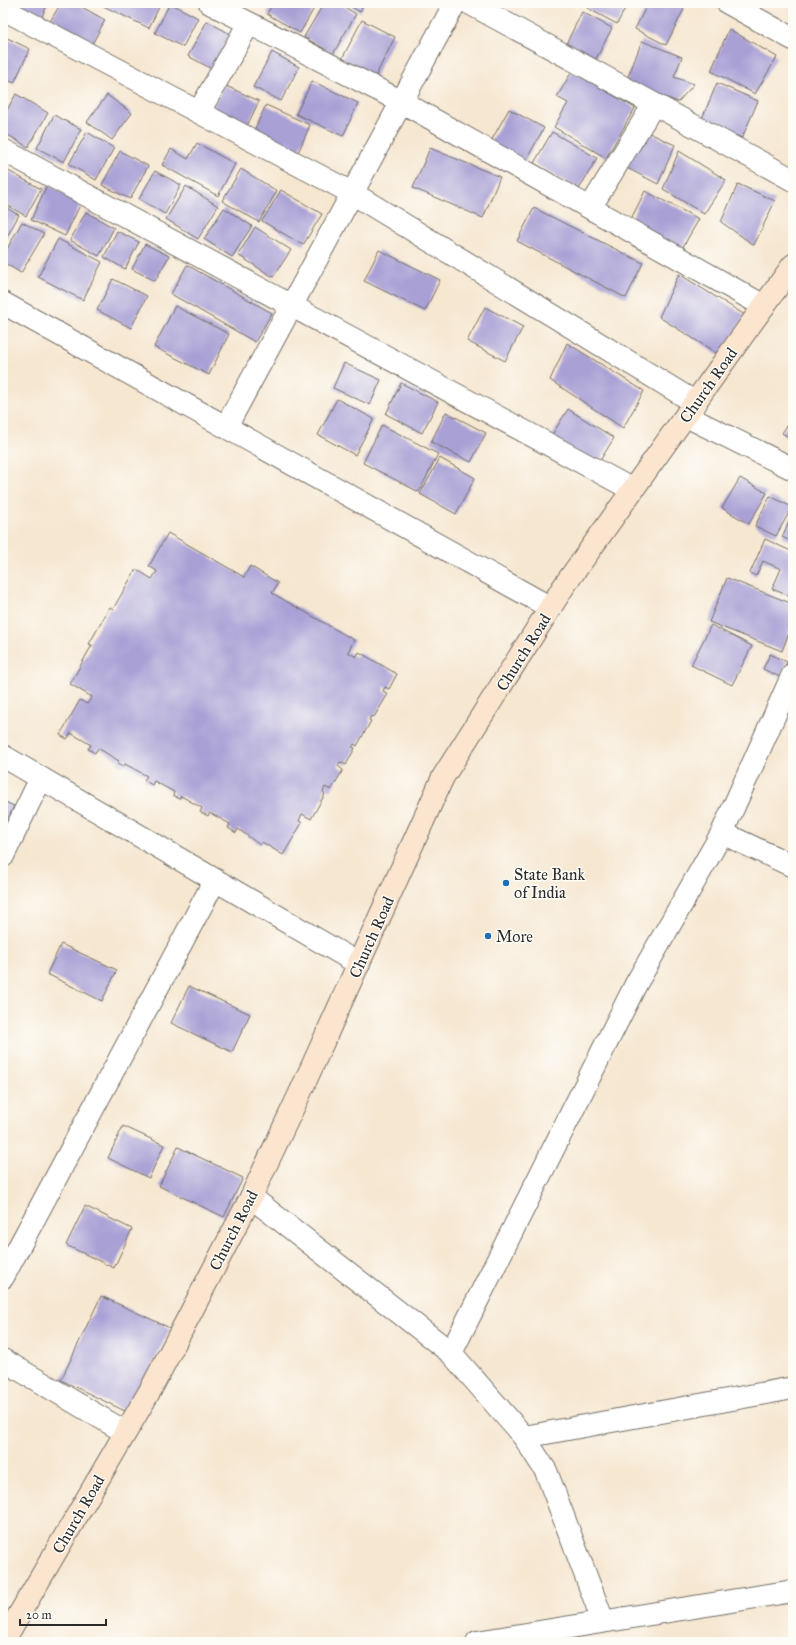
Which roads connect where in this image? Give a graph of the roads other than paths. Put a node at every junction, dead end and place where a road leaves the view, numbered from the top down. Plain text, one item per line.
1 (210, 3) edge
2 (455, 3) edge
3 (469, 3) edge
4 (728, 3) edge
5 (3, 9) edge
6 (249, 23) junction
7 (793, 39) edge
8 (402, 102) junction
9 (654, 104) junction
10 (199, 112) junction
11 (3, 150) edge
12 (793, 180) edge
13 (352, 193) junction
14 (590, 208) junction
15 (793, 264) edge
16 (3, 303) edge
17 (292, 306) junction
18 (764, 306) junction
19 (691, 409) junction
20 (226, 427) junction
21 (793, 469) edge
22 (633, 490) junction
23 (551, 608) junction
24 (793, 674) edge
25 (786, 708) edge
26 (3, 756) edge
27 (41, 778) junction
28 (722, 834) junction
29 (3, 856) edge
30 (793, 866) edge
31 (215, 880) junction
32 (359, 964) junction
33 (251, 1197) junction
34 (3, 1277) edge
35 (451, 1353) junction
36 (3, 1360) edge
37 (793, 1388) edge
38 (126, 1432) junction
39 (524, 1437) junction
40 (793, 1591) edge
41 (603, 1621) junction
42 (3, 1642) edge
43 (477, 1642) edge

1 - 6 street
2 - 8 street
3 - 9 street
4 - 7 street
5 - 10 street
6 - 8 street
6 - 10 street
8 - 13 street
8 - 14 street
9 - 12 street
9 - 14 street
10 - 13 street
11 - 17 street
13 - 17 street
13 - 19 street
14 - 18 street
15 - 18 main road, Church Road
16 - 20 street
17 - 20 street
17 - 22 street
18 - 19 main road, Church Road
19 - 21 street
19 - 22 main road, Church Road
20 - 23 street
22 - 23 main road, Church Road
23 - 32 main road, Church Road
24 - 25 street
25 - 28 street
26 - 27 street
27 - 29 street
27 - 31 street
28 - 30 street
28 - 35 street
31 - 32 street
31 - 34 street
32 - 33 main road, Church Road
33 - 35 street
33 - 38 main road, Church Road
35 - 39 street
36 - 38 street
37 - 39 street
38 - 42 main road, Church Road
39 - 41 street
40 - 41 street
41 - 43 street

